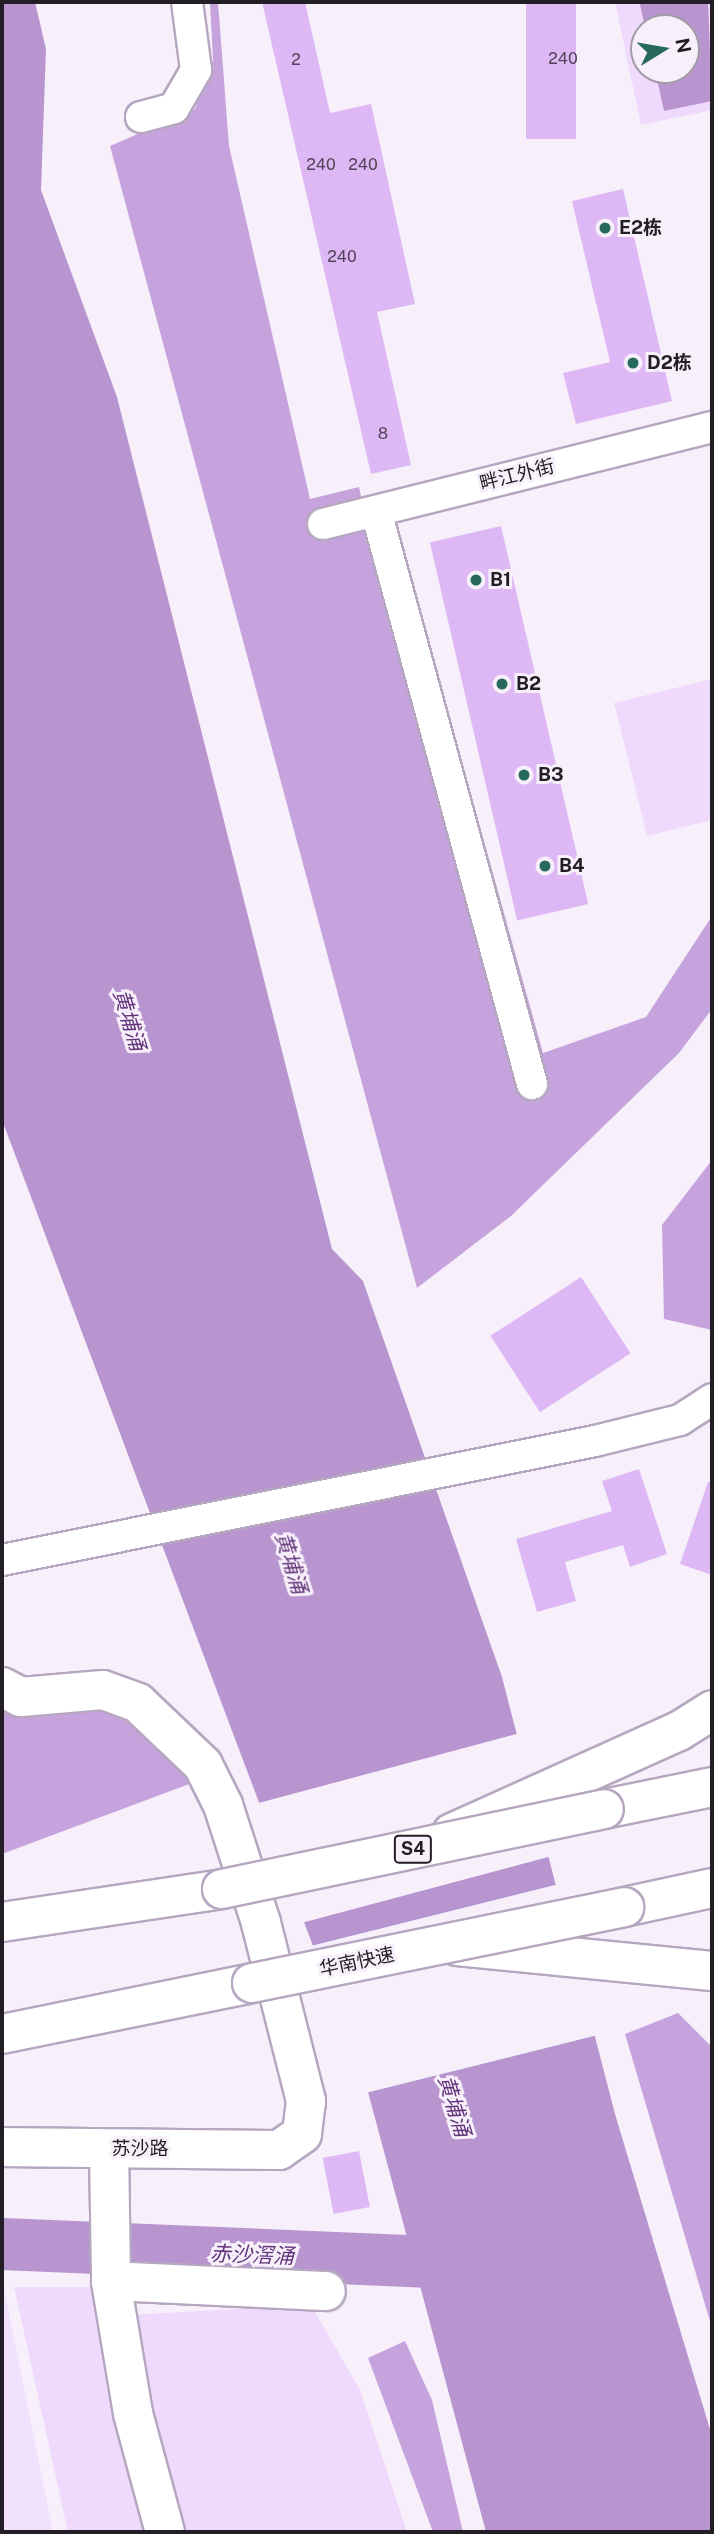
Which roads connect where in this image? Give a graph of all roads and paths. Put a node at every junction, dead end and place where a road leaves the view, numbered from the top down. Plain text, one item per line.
1 (187, 2) edge
2 (141, 117) dead end
3 (712, 428) edge
4 (376, 511) junction
5 (323, 524) dead end
6 (532, 1084) dead end
7 (712, 1399) edge
8 (2, 1560) edge
9 (2, 1687) edge
10 (712, 1710) edge
11 (712, 1787) edge
12 (418, 1848) junction
13 (712, 1888) edge
14 (2, 1922) edge
15 (441, 1944) junction
16 (712, 1970) edge
17 (2, 2034) edge
18 (2, 2147) edge
19 (109, 2149) junction
20 (111, 2281) junction
21 (326, 2291) dead end
22 (165, 2532) edge

1 - 2 street
3 - 4 street, 畔江外街
4 - 5 street, 畔江外街
4 - 6 street
7 - 8 street
9 - 19 main road, 苏沙路
10 - 12 main road, bridge
11 - 12 main road, S4, bridge
12 - 14 main road, S4, bridge
13 - 15 main road, 华南快速, bridge
15 - 16 main road, bridge
15 - 17 main road, 华南快速, bridge
18 - 19 main road, 苏沙路
19 - 20 main road
20 - 21 main road
20 - 22 main road

